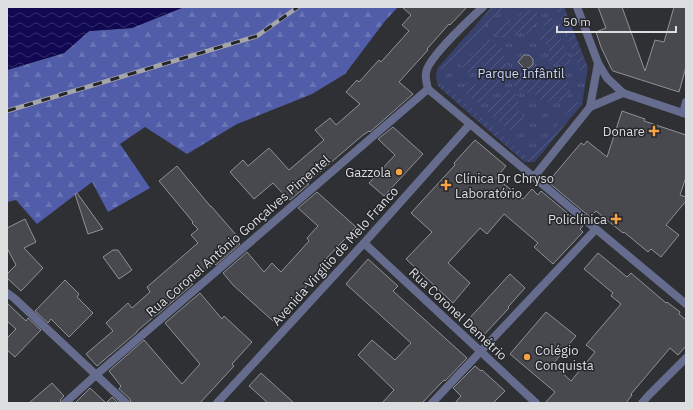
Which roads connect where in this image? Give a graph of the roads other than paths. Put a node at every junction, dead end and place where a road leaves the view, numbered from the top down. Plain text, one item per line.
1 (484, 7) edge
2 (577, 7) edge
3 (598, 63) junction
4 (428, 89) junction
5 (623, 93) junction
6 (686, 102) edge
7 (590, 108) junction
8 (684, 114) edge
9 (470, 124) junction
10 (534, 178) junction
11 (596, 229) junction
12 (364, 243) junction
13 (7, 293) edge
14 (686, 304) edge
15 (480, 351) junction
16 (686, 358) edge
17 (96, 374) junction
18 (65, 403) edge
19 (126, 403) edge
20 (217, 403) edge
21 (432, 403) edge
22 (536, 403) edge
23 (642, 403) edge

1 - 4 street
2 - 3 street
3 - 5 street
3 - 7 street
4 - 9 street
4 - 17 street, Rua Coronel Antônio Gonçalves Pimentel
5 - 7 street
5 - 8 street
6 - 8 street
7 - 10 street
9 - 10 street
9 - 12 street, Avenida Virgílio de Melo Franco
10 - 11 street
11 - 14 street
11 - 15 street
12 - 15 street, Rua Coronel Demétrio
12 - 20 street, Avenida Virgílio de Melo Franco
13 - 17 street
15 - 21 street
15 - 22 street, Rua Coronel Demétrio
16 - 23 street
17 - 18 street, Rua Coronel Antônio Gonçalves Pimentel
17 - 19 street

